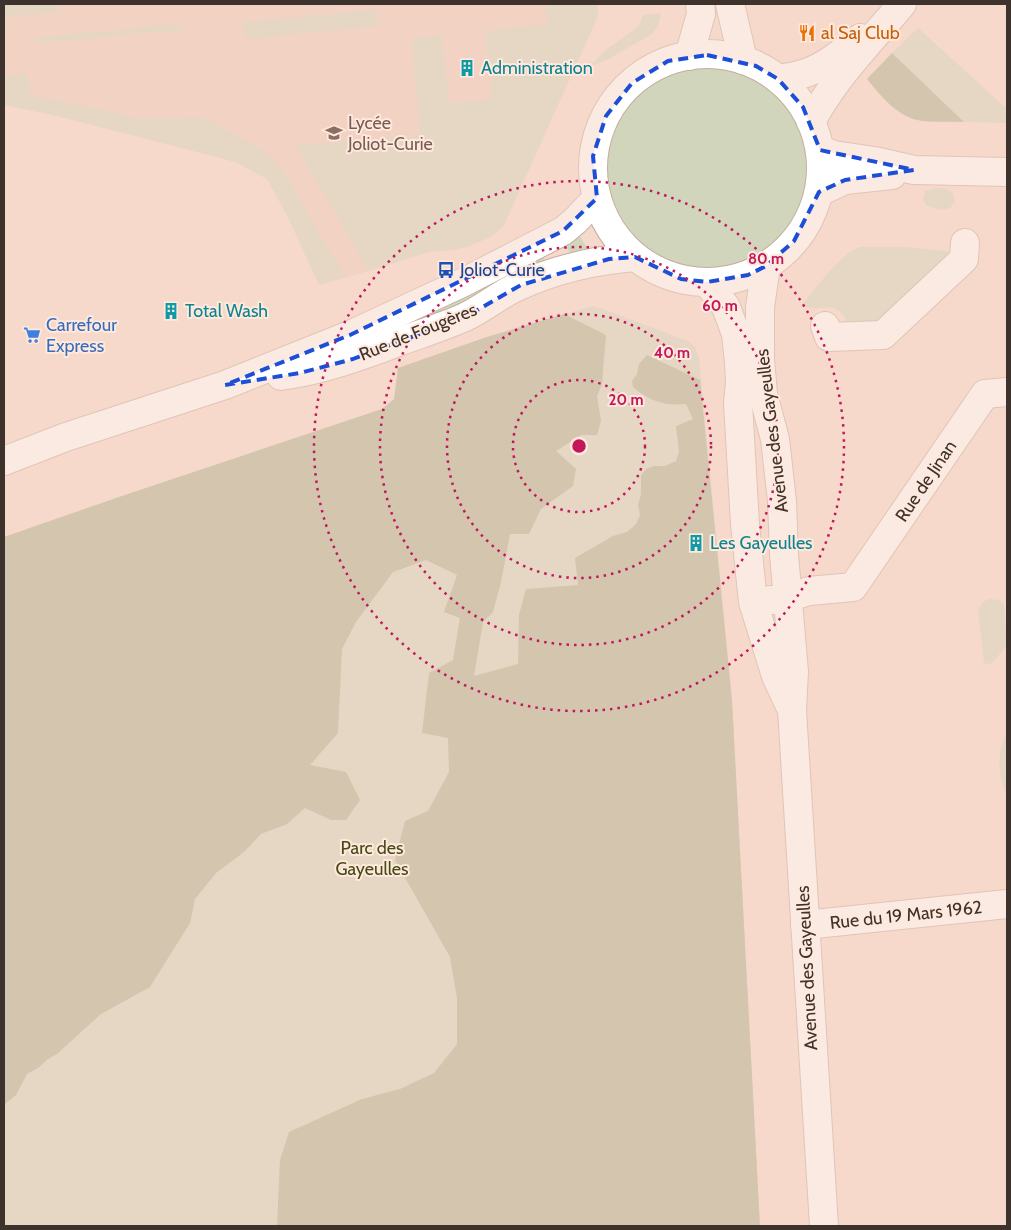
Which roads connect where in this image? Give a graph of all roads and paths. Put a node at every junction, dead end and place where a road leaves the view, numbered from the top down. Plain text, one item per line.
1 (700, 4) edge
2 (730, 4) edge
3 (902, 4) edge
4 (689, 56) junction
5 (743, 60) junction
6 (778, 80) junction
7 (811, 122) junction
8 (820, 150) junction
9 (914, 170) junction
10 (1007, 172) edge
11 (819, 192) junction
12 (597, 198) junction
13 (965, 243) dead end
14 (635, 257) junction
15 (766, 266) junction
16 (707, 282) junction
17 (825, 326) dead end
18 (226, 385) junction
19 (1007, 392) edge
20 (6, 455) edge
21 (788, 598) junction
22 (753, 602) junction
23 (792, 710) junction
24 (1007, 904) edge
25 (805, 925) junction
26 (824, 1226) edge

1 - 4 main road
2 - 5 main road
3 - 6 main road
3 - 7 main road
4 - 5 main road
4 - 12 main road
5 - 6 main road
6 - 7 main road
7 - 8 main road
8 - 9 main road
8 - 11 main road
9 - 10 main road
9 - 11 main road
11 - 15 main road
12 - 14 main road
12 - 18 main road
13 - 17 main road
14 - 16 main road
14 - 18 main road, Rue de Fougères
15 - 16 main road
15 - 21 main road, Avenue des Gayeulles
16 - 22 main road, Avenue des Gayeulles
18 - 20 main road
19 - 21 main road, Rue de Jinan
21 - 22 main road
21 - 23 main road, Avenue des Gayeulles
22 - 23 main road, Avenue des Gayeulles
23 - 25 main road, Avenue des Gayeulles
24 - 25 main road, Rue du 19 Mars 1962
25 - 26 main road, Avenue des Gayeulles

